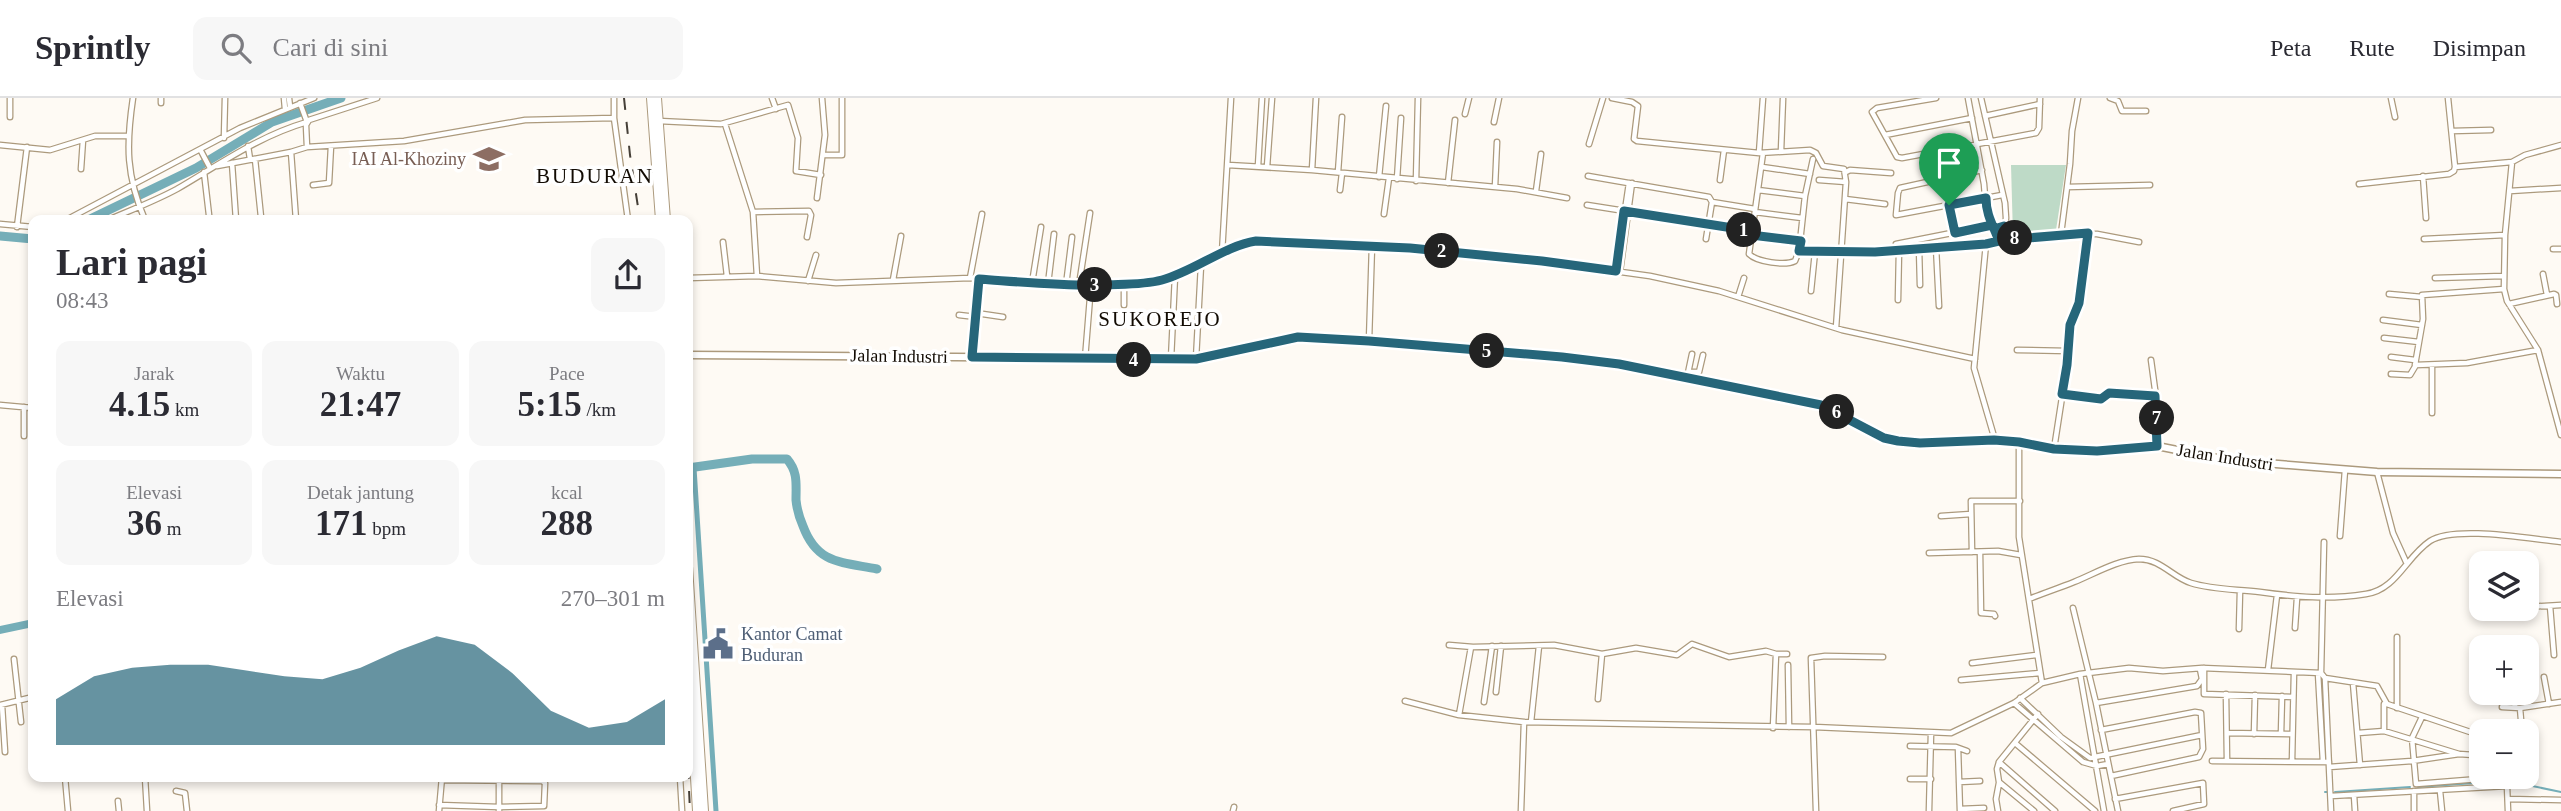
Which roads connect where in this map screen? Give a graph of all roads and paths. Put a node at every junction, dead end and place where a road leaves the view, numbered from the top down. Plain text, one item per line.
1 (10, 98) edge
2 (133, 98) edge
3 (225, 98) edge
4 (284, 98) edge
5 (289, 98) edge
6 (314, 98) edge
7 (377, 98) edge
8 (614, 98) edge
9 (651, 98) edge
10 (657, 98) edge
11 (772, 98) edge
12 (822, 98) edge
13 (842, 98) edge
14 (1231, 98) edge
15 (1262, 98) edge
16 (1272, 98) edge
17 (1316, 98) edge
18 (1418, 98) edge
19 (1469, 98) edge
20 (1499, 98) edge
21 (1595, 98) edge
22 (1612, 98) edge
23 (1763, 98) edge
24 (1936, 98) edge
25 (1968, 98) edge
26 (1981, 98) edge
27 (2078, 98) edge
28 (2110, 98) edge
29 (2391, 98) edge
30 (2448, 98) edge
31 (1602, 99) edge
32 (1783, 99) edge
33 (2040, 101) edge
34 (301, 105) junction
35 (1386, 106) dead end
36 (287, 108) junction
37 (776, 108) junction
38 (2146, 111) dead end
39 (1465, 114) dead end
40 (1985, 116) junction
41 (10, 117) dead end
42 (1342, 117) dead end
43 (2395, 117) dead end
44 (614, 118) junction
45 (1401, 118) dead end
46 (1972, 118) junction
47 (306, 120) junction
48 (1455, 120) dead end
49 (659, 121) junction
50 (1494, 122) dead end
51 (725, 124) junction
52 (2491, 130) dead end
53 (2452, 131) junction
54 (1885, 135) junction
55 (127, 136) junction
56 (224, 138) junction
57 (83, 140) junction
58 (1497, 142) dead end
59 (1990, 143) junction
60 (1589, 144) dead end
61 (0, 145) edge
62 (1977, 145) junction
63 (2561, 145) edge
64 (248, 146) junction
65 (331, 146) junction
66 (27, 147) junction
67 (307, 147) junction
68 (1724, 150) junction
69 (1781, 151) junction
70 (291, 152) junction
71 (659, 152) junction
72 (203, 153) junction
73 (1761, 153) junction
74 (823, 155) junction
75 (1541, 155) dead end
76 (253, 159) junction
77 (1813, 159) dead end
78 (2512, 162) junction
79 (232, 163) junction
80 (1228, 165) junction
81 (1258, 166) junction
82 (211, 167) junction
83 (660, 167) junction
84 (1267, 167) junction
85 (1762, 167) junction
86 (2455, 167) junction
87 (81, 169) dead end
88 (1312, 170) junction
89 (1982, 170) junction
90 (204, 172) junction
91 (1846, 172) junction
92 (1340, 173) junction
93 (1891, 173) dead end
94 (1810, 174) junction
95 (821, 175) junction
96 (1588, 176) dead end
97 (2423, 176) junction
98 (1378, 177) junction
99 (1389, 178) junction
100 (1397, 179) junction
101 (1720, 180) dead end
102 (1819, 180) dead end
103 (1416, 181) junction
104 (1846, 182) junction
105 (1448, 183) junction
106 (1630, 183) junction
107 (2359, 184) dead end
108 (2150, 185) dead end
109 (132, 186) junction
110 (313, 186) dead end
111 (1495, 187) junction
112 (2067, 187) junction
113 (2561, 188) edge
114 (1340, 190) dead end
115 (1758, 190) junction
116 (1536, 191) junction
117 (2510, 191) junction
118 (2002, 195) junction
119 (1805, 196) junction
120 (817, 198) dead end
121 (1567, 198) dead end
122 (1986, 198) junction
123 (1845, 200) junction
124 (1712, 202) junction
125 (1885, 204) dead end
126 (138, 205) junction
127 (1587, 205) dead end
128 (1949, 205) junction
129 (1626, 211) junction
130 (1755, 211) junction
131 (753, 212) junction
132 (982, 214) dead end
133 (1090, 214) dead end
134 (1384, 214) dead end
135 (76, 215) edge
136 (118, 215) edge
137 (143, 215) edge
138 (209, 215) dead end
139 (236, 215) edge
140 (261, 215) edge
141 (296, 215) edge
142 (627, 215) edge
143 (660, 215) edge
144 (666, 215) edge
145 (1802, 218) junction
146 (2426, 218) dead end
147 (0, 224) edge
148 (1708, 225) junction
149 (2004, 226) junction
150 (17, 227) junction
151 (28, 227) edge
152 (1041, 227) dead end
153 (1993, 227) junction
154 (1751, 233) junction
155 (1955, 233) junction
156 (2088, 233) junction
157 (1054, 234) dead end
158 (2061, 234) junction
159 (2505, 234) junction
160 (901, 236) dead end
161 (807, 237) dead end
162 (1072, 237) dead end
163 (1706, 239) dead end
164 (2424, 239) dead end
165 (2001, 240) junction
166 (1801, 241) junction
167 (723, 242) dead end
168 (2139, 242) dead end
169 (1986, 244) junction
170 (1372, 245) junction
171 (1897, 247) junction
172 (1936, 247) junction
173 (1919, 248) junction
174 (2553, 249) dead end
175 (2561, 249) edge
176 (1799, 251) junction
177 (1841, 251) junction
178 (1815, 252) junction
179 (1222, 254) junction
180 (816, 255) dead end
181 (1201, 265) junction
182 (1618, 271) junction
183 (2543, 274) dead end
184 (727, 276) junction
185 (757, 276) junction
186 (1175, 276) junction
187 (2503, 276) junction
188 (693, 278) edge
189 (970, 278) junction
190 (1744, 278) dead end
191 (2435, 278) dead end
192 (979, 279) junction
193 (893, 280) junction
194 (808, 281) junction
195 (1032, 283) junction
196 (1048, 284) junction
197 (1066, 285) junction
198 (1079, 285) junction
199 (1091, 285) junction
200 (1124, 285) junction
201 (1920, 285) dead end
202 (2504, 289) junction
203 (1811, 291) dead end
204 (2389, 294) dead end
205 (2547, 295) junction
206 (1738, 297) junction
207 (2422, 297) junction
208 (1898, 300) dead end
209 (2509, 304) junction
210 (2557, 304) dead end
211 (1124, 305) dead end
212 (1939, 306) dead end
213 (959, 315) dead end
214 (976, 315) junction
215 (1003, 317) dead end
216 (2383, 320) dead end
217 (2422, 325) junction
218 (1836, 328) junction
219 (2384, 338) dead end
220 (1369, 341) junction
221 (2418, 342) junction
222 (2017, 350) dead end
223 (2538, 350) junction
224 (2068, 351) junction
225 (1692, 354) dead end
226 (693, 355) edge
227 (1703, 355) dead end
228 (972, 357) junction
229 (2390, 357) dead end
230 (1085, 359) junction
231 (1196, 359) junction
232 (1975, 359) junction
233 (1171, 360) junction
234 (2151, 360) dead end
235 (2415, 363) junction
236 (2432, 366) junction
237 (2391, 374) dead end
238 (1688, 375) junction
239 (2062, 394) junction
240 (2155, 396) junction
241 (0, 405) edge
242 (24, 407) junction
243 (28, 407) edge
244 (2432, 413) dead end
245 (2561, 435) edge
246 (24, 436) dead end
247 (1994, 440) junction
248 (2019, 442) junction
249 (2157, 446) junction
250 (2054, 449) junction
251 (2345, 470) junction
252 (2377, 472) junction
253 (2561, 474) edge
254 (2020, 501) junction
255 (1971, 514) junction
256 (1941, 516) dead end
257 (2340, 536) dead end
258 (2324, 542) dead end
259 (2561, 542) edge
260 (1972, 552) junction
261 (1980, 552) junction
262 (1928, 553) dead end
263 (2021, 555) junction
264 (2407, 564) junction
265 (2240, 591) junction
266 (2277, 596) junction
267 (2297, 598) junction
268 (2323, 598) junction
269 (2029, 599) junction
270 (2561, 605) edge
271 (2539, 606) edge
272 (2550, 606) junction
273 (2073, 608) dead end
274 (1995, 617) dead end
275 (2295, 628) dead end
276 (2239, 629) dead end
277 (2397, 637) dead end
278 (693, 643) edge
279 (1449, 645) dead end
280 (1492, 646) junction
281 (1501, 646) junction
282 (1539, 646) junction
283 (1471, 647) junction
284 (1602, 654) junction
285 (1776, 654) junction
286 (1787, 654) dead end
287 (2036, 655) junction
288 (2554, 655) dead end
289 (1883, 657) dead end
290 (15, 659) dead end
291 (1972, 663) dead end
292 (1788, 664) dead end
293 (2202, 668) junction
294 (2268, 670) junction
295 (2294, 672) junction
296 (2040, 673) junction
297 (2089, 673) junction
298 (2320, 673) junction
299 (2080, 674) junction
300 (2544, 677) dead end
301 (2325, 678) junction
302 (1961, 680) dead end
303 (2042, 682) junction
304 (2353, 683) junction
305 (1496, 692) dead end
306 (2226, 694) junction
307 (2255, 695) junction
308 (2282, 696) junction
309 (2293, 697) junction
310 (28, 698) edge
311 (2020, 698) junction
312 (1598, 699) dead end
313 (19, 701) junction
314 (1405, 701) dead end
315 (1484, 702) dead end
316 (2561, 702) edge
317 (2014, 703) junction
318 (2096, 703) junction
319 (2384, 703) junction
320 (2549, 704) junction
321 (1, 705) edge
322 (2502, 707) dead end
323 (2517, 707) junction
324 (2397, 708) junction
325 (2038, 714) junction
326 (1459, 715) junction
327 (2422, 717) junction
328 (2519, 719) edge
329 (2033, 720) junction
330 (21, 722) dead end
331 (1524, 722) junction
332 (1531, 722) junction
333 (1773, 727) junction
334 (1788, 727) junction
335 (1814, 727) junction
336 (2101, 730) junction
337 (2384, 731) junction
338 (2469, 732) edge
339 (1931, 733) junction
340 (2227, 733) junction
341 (2358, 733) junction
342 (2254, 734) junction
343 (2281, 734) junction
344 (2292, 734) junction
345 (2202, 735) junction
346 (2412, 738) junction
347 (2015, 743) junction
348 (693, 744) edge
349 (1910, 746) dead end
350 (1932, 748) junction
351 (1958, 748) junction
352 (1967, 751) dead end
353 (5, 752) dead end
354 (2459, 754) junction
355 (2469, 755) edge
356 (2106, 756) junction
357 (2096, 759) junction
358 (2212, 761) dead end
359 (2227, 761) junction
360 (2412, 761) junction
361 (1999, 762) junction
362 (2292, 762) junction
363 (2108, 764) junction
364 (2327, 764) junction
365 (2360, 765) junction
366 (2097, 766) junction
367 (2110, 776) junction
368 (1910, 779) dead end
369 (1931, 779) junction
370 (2469, 780) edge
371 (1980, 781) dead end
372 (65, 782) edge
373 (145, 782) edge
374 (442, 782) edge
375 (499, 782) edge
376 (544, 782) edge
377 (680, 782) edge
378 (1959, 782) junction
379 (1999, 782) junction
380 (176, 791) dead end
381 (2414, 791) junction
382 (2440, 791) junction
383 (2354, 795) junction
384 (2331, 796) junction
385 (2115, 799) junction
386 (2508, 799) junction
387 (2561, 800) edge
388 (118, 801) dead end
389 (439, 808) edge
390 (1984, 808) dead end
391 (499, 809) edge
392 (1960, 810) edge
393 (68, 811) edge
394 (119, 811) edge
395 (147, 811) edge
396 (187, 811) edge
397 (682, 811) edge
398 (697, 811) edge
399 (704, 811) edge
400 (1521, 811) edge
401 (1816, 811) edge
402 (1930, 811) edge
403 (1998, 811) edge
404 (2034, 811) edge
405 (2054, 811) edge
406 (2095, 811) edge
407 (2104, 811) edge
408 (2118, 811) edge
409 (2173, 811) edge
410 (2331, 811) edge
411 (2355, 811) edge
412 (2414, 811) edge
413 (2442, 811) edge
414 (2508, 811) edge

1 - 41 street
2 - 55 street
3 - 56 street
4 - 36 street
5 - 36 street
6 - 34 street
7 - 47 street
8 - 44 street
9 - 71 highway
10 - 49 highway
11 - 37 street
12 - 74 street
13 - 74 street
14 - 80 street
15 - 81 street
16 - 84 street
17 - 88 street
18 - 103 street
19 - 39 street
20 - 50 street
21 - 31 street
22 - 68 street
23 - 73 street
24 - 54 street
25 - 46 street
26 - 40 street
27 - 112 street
28 - 38 street
29 - 43 street
30 - 53 street
31 - 60 street
32 - 69 street
33 - 40 street
33 - 59 street
34 - 36 street
34 - 47 street
35 - 98 street
36 - 56 street
37 - 51 street
37 - 95 street
40 - 59 street
42 - 92 street
44 - 65 street
44 - 142 street
45 - 100 street
46 - 54 street
46 - 62 street
47 - 64 street
47 - 67 street
48 - 105 street
49 - 51 street
49 - 71 highway
51 - 131 street
52 - 53 street
53 - 86 street
54 - 62 street
55 - 57 street
55 - 109 street
56 - 72 street
57 - 66 street
57 - 87 street
58 - 111 street
59 - 62 street
59 - 118 street
61 - 66 street
62 - 89 street
63 - 78 street
64 - 76 street
64 - 82 street
65 - 67 street
65 - 110 street
66 - 150 street
67 - 70 street
68 - 73 street
68 - 101 street
69 - 73 street
69 - 91 street
70 - 76 street
70 - 141 street
71 - 83 highway
72 - 82 street
72 - 109 street
73 - 85 street
74 - 95 street
75 - 116 street
76 - 79 street
76 - 140 street
77 - 94 street
78 - 86 street
78 - 117 street
79 - 82 street
79 - 139 street
80 - 81 street
80 - 179 street
81 - 84 street
82 - 90 street
83 - 143 highway
83 - 144 highway
84 - 88 street
85 - 94 street
85 - 115 street
86 - 97 street
88 - 92 street
89 - 122 street
89 - 128 street
90 - 126 street
90 - 138 street
91 - 93 street
91 - 104 street
92 - 98 street
92 - 114 street
94 - 119 street
95 - 120 street
96 - 106 street
97 - 107 street
97 - 146 street
98 - 99 street
99 - 100 street
99 - 134 street
100 - 103 street
102 - 104 street
103 - 105 street
104 - 123 street
105 - 111 street
106 - 124 street
106 - 129 street
108 - 112 street
109 - 126 street
109 - 135 street
111 - 116 street
112 - 158 street
113 - 117 street
115 - 119 street
115 - 130 street
116 - 121 street
117 - 159 street
118 - 122 street
118 - 149 street
119 - 145 street
122 - 128 street
122 - 153 street
123 - 125 street
123 - 177 street
124 - 130 street
124 - 148 street
126 - 136 street
126 - 137 street
127 - 129 street
128 - 155 street
129 - 148 street
129 - 182 street
130 - 145 street
130 - 154 street
131 - 161 street
131 - 185 street
132 - 189 street
133 - 198 street
145 - 166 street
147 - 150 street
148 - 154 street
148 - 163 street
149 - 153 street
149 - 165 street
150 - 151 street
152 - 195 street
153 - 155 street
153 - 165 street
154 - 166 street
154 - 176 street
155 - 171 street
156 - 158 street
156 - 168 street
156 - 224 street
157 - 196 street
158 - 165 street
159 - 164 street
159 - 187 street
160 - 193 street
162 - 197 street
165 - 169 street
166 - 176 street
167 - 184 street
169 - 172 street
169 - 232 street
170 - 179 street
170 - 182 street
170 - 220 street
171 - 173 street
171 - 177 street
171 - 208 street
172 - 173 street
172 - 212 street
173 - 201 street
174 - 175 street
176 - 178 street
177 - 178 street
177 - 218 street
178 - 203 street
179 - 181 street
180 - 194 street
181 - 186 street
181 - 231 street
182 - 206 street
183 - 205 street
184 - 185 street
184 - 188 street
185 - 194 street
186 - 200 street
186 - 233 street
187 - 191 street
187 - 202 street
189 - 192 street
189 - 193 street
190 - 206 street
192 - 195 street
192 - 214 street
193 - 194 street
195 - 196 street
196 - 197 street
197 - 198 street
198 - 199 street
199 - 200 street
199 - 230 street
200 - 211 street
202 - 207 street
202 - 209 street
204 - 207 street
205 - 209 street
205 - 210 street
206 - 218 street
207 - 217 street
209 - 223 street
213 - 214 street
214 - 215 street
214 - 228 street
216 - 217 street
217 - 221 street
218 - 232 street
219 - 221 street
220 - 231 street, Jalan Industri
220 - 238 street, Jalan Industri
221 - 235 street
222 - 224 street
223 - 236 street
223 - 245 street
224 - 239 street
225 - 238 street
226 - 228 street, Jalan Industri
227 - 238 street
228 - 230 street, Jalan Industri
229 - 235 street
230 - 233 street, Jalan Industri
231 - 233 street, Jalan Industri
232 - 247 street
234 - 240 street
235 - 236 street
235 - 237 street
236 - 244 street
238 - 247 street, Jalan Industri
239 - 240 street
239 - 250 street
240 - 249 street
241 - 242 street
242 - 243 street
242 - 246 street
247 - 248 street, Jalan Industri
248 - 250 street, Jalan Industri
248 - 254 street
249 - 250 street, Jalan Industri
249 - 251 street, Jalan Industri
251 - 252 street, Jalan Industri
251 - 257 street
252 - 253 street, Jalan Industri
252 - 264 street
254 - 255 street
254 - 263 street
255 - 256 street
255 - 260 street
258 - 268 street
259 - 264 street
260 - 261 street
260 - 262 street
261 - 263 street
261 - 274 street
263 - 269 street
264 - 268 street
265 - 266 street
265 - 269 street
265 - 276 street
266 - 267 street
266 - 294 street
267 - 268 street
267 - 275 street
268 - 298 street
269 - 287 street
270 - 272 street
271 - 272 street
272 - 288 street
273 - 297 street
277 - 324 street
278 - 399 highway
279 - 283 street
280 - 281 street
280 - 283 street
280 - 315 street
281 - 282 street
281 - 305 street
282 - 284 street
282 - 332 street
283 - 326 street
284 - 285 street
284 - 312 street
285 - 286 street
285 - 333 street
287 - 291 street
287 - 296 street
289 - 335 street
290 - 313 street
292 - 334 street
293 - 294 street
293 - 297 street
293 - 306 street
293 - 318 street
294 - 295 street
295 - 298 street
295 - 309 street
296 - 302 street
296 - 303 street
297 - 299 street
297 - 318 street
298 - 301 street
298 - 364 street
299 - 303 street
299 - 357 street
300 - 320 street
301 - 304 street
301 - 364 street
303 - 311 street
304 - 319 street
304 - 341 street
306 - 307 street
306 - 340 street
307 - 308 street
307 - 342 street
308 - 309 street
308 - 343 street
309 - 344 street
310 - 313 street
311 - 317 street
311 - 325 street
313 - 321 street
313 - 330 street
314 - 326 street
316 - 320 street
317 - 329 street
317 - 339 street
318 - 336 street
319 - 324 street
319 - 337 street
320 - 323 street
321 - 353 street
322 - 323 street
323 - 328 street
324 - 327 street
325 - 329 street
325 - 357 street
326 - 331 street
327 - 338 street
327 - 346 street
329 - 347 street
329 - 366 street
331 - 332 street
331 - 400 street
332 - 333 street
333 - 334 street
334 - 335 street
335 - 339 street
335 - 401 street
336 - 345 street
336 - 356 street
337 - 341 street
337 - 346 street
339 - 350 street
340 - 342 street
340 - 359 street
341 - 365 street
342 - 343 street
343 - 344 street
344 - 362 street
345 - 356 street
345 - 367 street
346 - 354 street
346 - 360 street
347 - 361 street
347 - 406 street
348 - 398 highway
349 - 350 street
350 - 351 street
350 - 369 street
351 - 352 street
351 - 378 street
354 - 355 street
354 - 360 street
356 - 357 street
356 - 363 street
357 - 366 street
358 - 359 street
359 - 362 street
360 - 365 street
360 - 370 street
361 - 379 street
361 - 405 street
362 - 364 street
363 - 366 street
363 - 367 street
364 - 365 street
364 - 384 street
366 - 407 street
367 - 385 street
368 - 369 street
369 - 402 street
371 - 378 street
372 - 393 street
373 - 395 street
374 - 389 street
375 - 391 street
376 - 391 street
377 - 397 street
378 - 392 street
379 - 403 street
379 - 404 street
380 - 396 street
381 - 382 street
381 - 383 street
381 - 412 street
382 - 386 street
382 - 413 street
383 - 384 street
383 - 411 street
384 - 410 street
385 - 408 street
385 - 409 street
386 - 387 street
386 - 414 street
388 - 394 street
389 - 391 street
390 - 392 street

